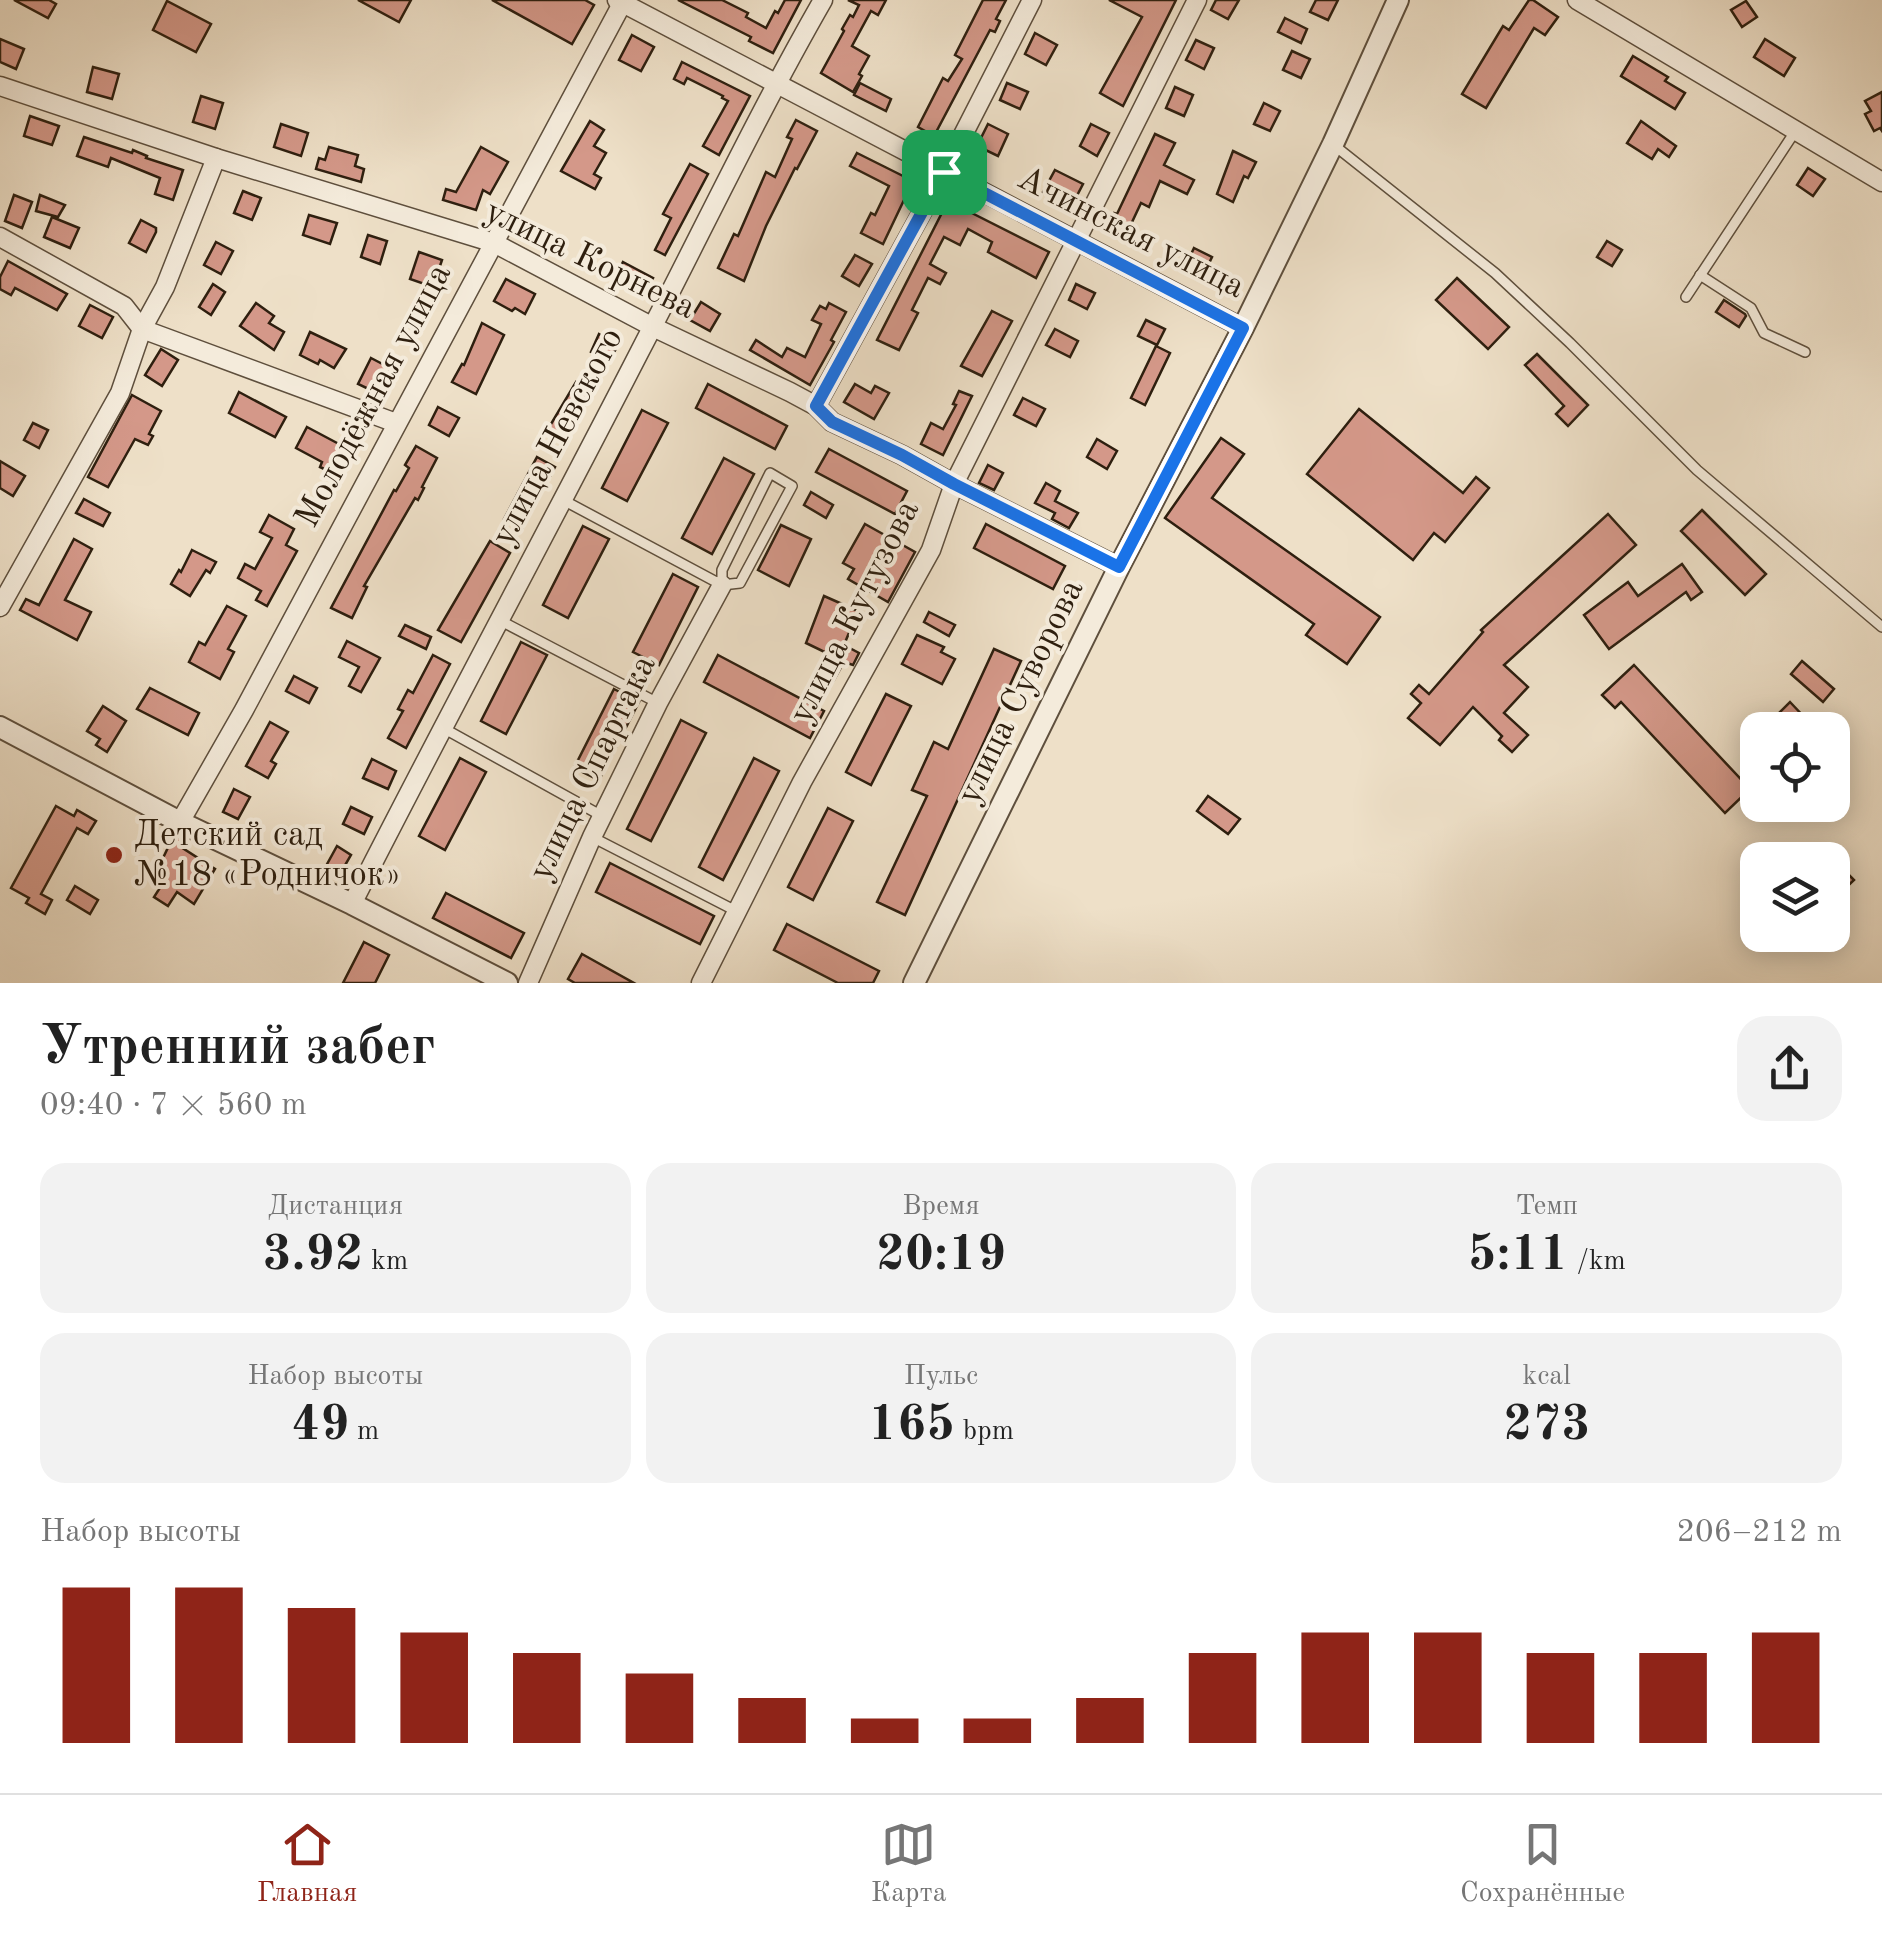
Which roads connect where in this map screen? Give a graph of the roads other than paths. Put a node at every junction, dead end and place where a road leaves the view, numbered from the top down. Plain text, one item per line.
1 (822, 0) edge
2 (1032, 0) edge
3 (1197, 0) edge
4 (1398, 0) edge
5 (1577, 0) edge
6 (621, 1) edge
7 (775, 84) junction
8 (0, 86) edge
9 (1796, 130) junction
10 (1333, 144) junction
11 (216, 158) junction
12 (944, 172) junction
13 (1882, 182) edge
14 (0, 237) edge
15 (1074, 241) junction
16 (494, 243) junction
17 (1700, 274) junction
18 (1686, 296) dead end
19 (653, 327) junction
20 (1243, 328) junction
21 (142, 329) junction
22 (1805, 352) dead end
23 (816, 406) junction
24 (396, 423) junction
25 (954, 484) junction
26 (563, 500) junction
27 (1119, 567) junction
28 (722, 585) junction
29 (0, 607) edge
30 (498, 620) junction
31 (1882, 627) edge
32 (658, 704) junction
33 (0, 728) edge
34 (442, 728) junction
35 (602, 816) junction
36 (180, 822) junction
37 (592, 837) junction
38 (352, 904) junction
39 (737, 911) junction
40 (507, 983) edge
41 (528, 983) edge
42 (701, 983) edge
43 (914, 983) edge

1 - 7 street, улица Невского
2 - 12 street
3 - 15 street, улица Кутузова
4 - 10 street, улица Суворова
5 - 9 street
6 - 7 street, Ачинская улица
6 - 16 street, Молодёжная улица
7 - 12 street, Ачинская улица
7 - 19 street, улица Невского
8 - 11 street, улица Корнева
9 - 13 street
9 - 17 lane
10 - 20 street, улица Суворова
10 - 31 lane
11 - 16 street, улица Корнева
11 - 21 street
12 - 15 street, Ачинская улица
12 - 23 street
14 - 21 street
15 - 20 street, Ачинская улица
15 - 25 street, улица Кутузова
16 - 19 street, улица Корнева
16 - 24 street, Молодёжная улица
17 - 18 lane
17 - 22 lane
19 - 23 street, улица Корнева
19 - 26 street, улица Невского
20 - 27 street, улица Суворова
21 - 24 street
21 - 29 street
23 - 25 street, улица Корнева
24 - 36 street, Молодёжная улица
25 - 27 street, улица Корнева
25 - 39 street, улица Кутузова
26 - 28 lane
26 - 30 street, улица Невского
27 - 43 street, улица Суворова
28 - 28 lane
28 - 32 street, улица Спартака
30 - 32 lane
30 - 34 street, улица Невского
32 - 35 street, улица Спартака
33 - 36 street
34 - 35 lane
34 - 38 street, улица Невского
35 - 37 street, улица Спартака
36 - 38 street
37 - 39 lane
37 - 41 street, улица Спартака
38 - 40 street
39 - 42 street, улица Кутузова

